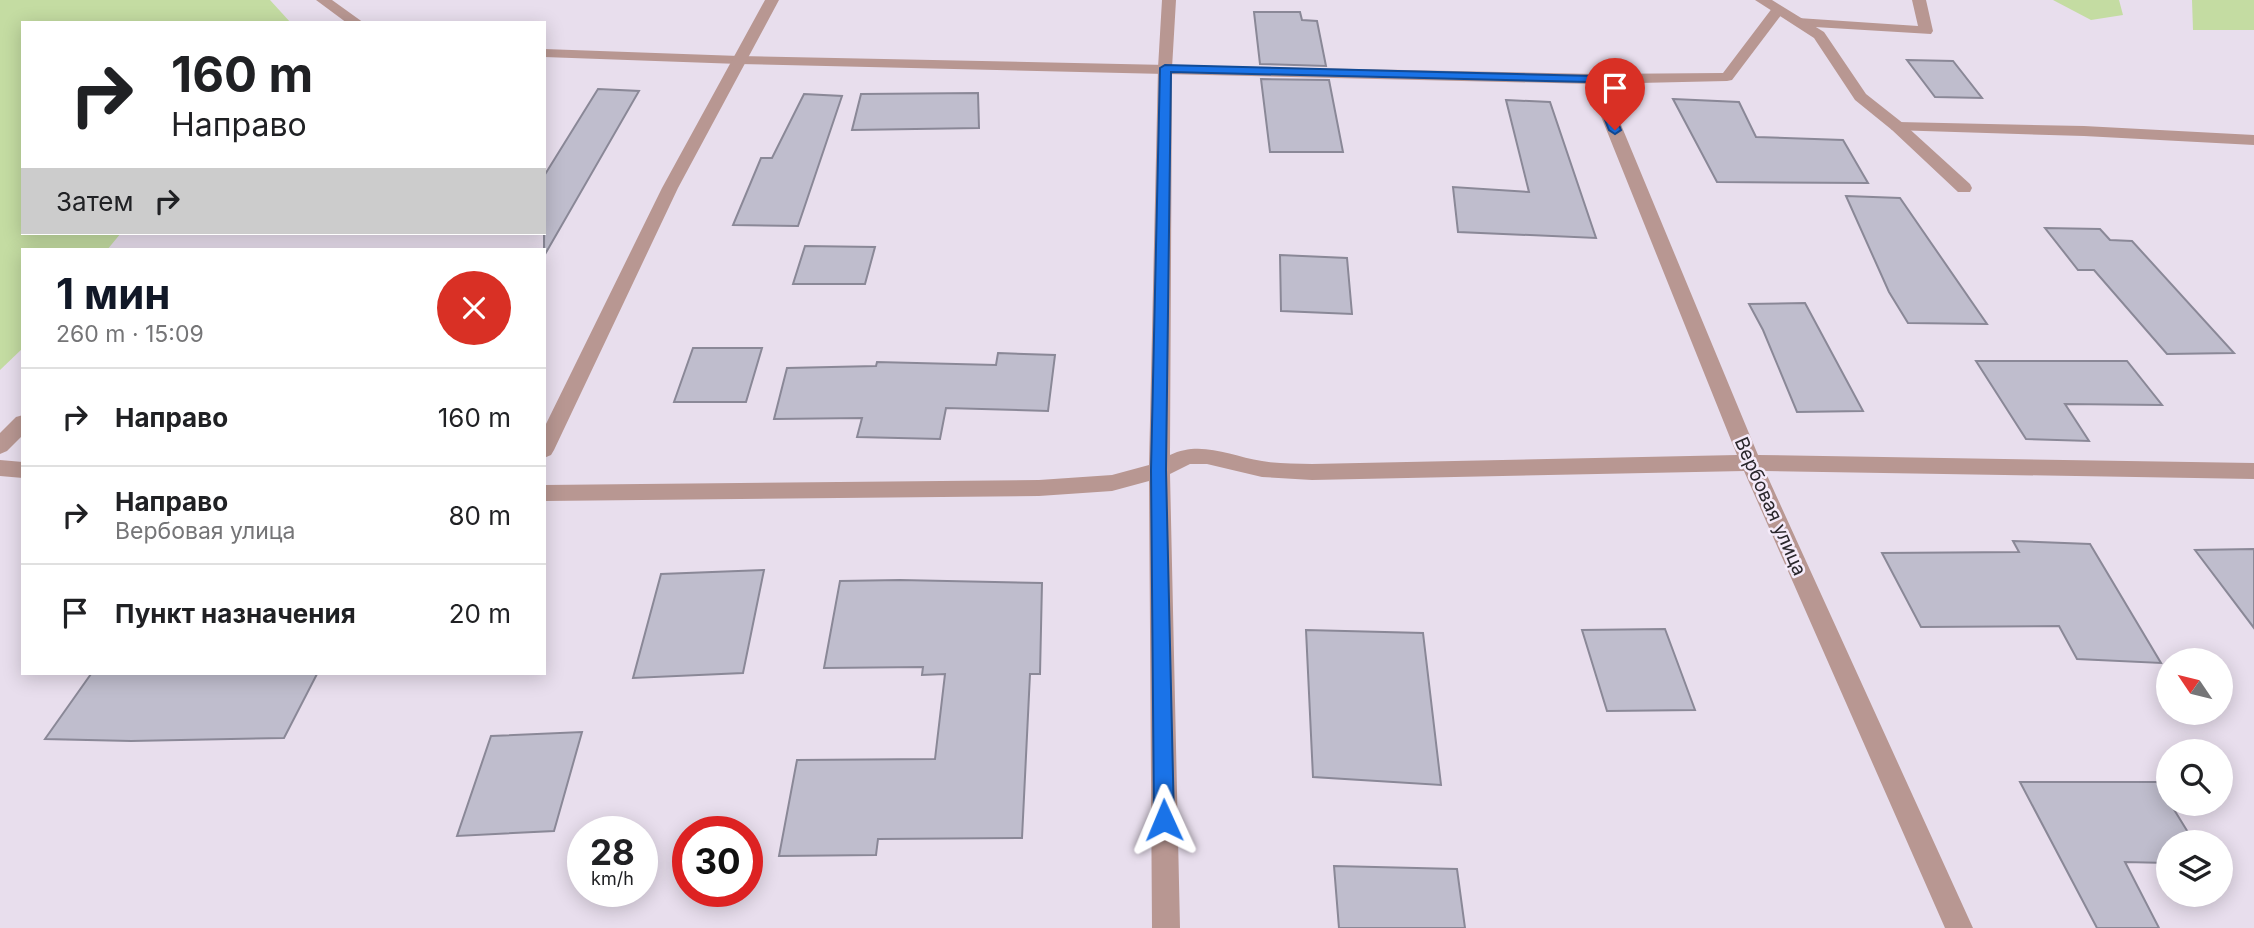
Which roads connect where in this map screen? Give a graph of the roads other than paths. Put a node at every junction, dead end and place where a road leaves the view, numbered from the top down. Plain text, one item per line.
1 (323, 0) edge
2 (772, 0) edge
3 (1169, 0) edge
4 (1762, 0) edge
5 (1919, 0) edge
6 (1778, 10) junction
7 (354, 21) edge
8 (1798, 22) junction
9 (546, 52) edge
10 (739, 60) junction
11 (1165, 68) junction
12 (1594, 79) junction
13 (1898, 127) junction
14 (2254, 140) edge
15 (1964, 188) dead end
16 (21, 424) edge
17 (0, 446) edge
18 (546, 446) edge
19 (1751, 463) junction
20 (0, 468) edge
21 (21, 470) edge
22 (1158, 470) junction
23 (2254, 471) edge
24 (546, 494) edge
25 (1166, 928) edge
26 (1959, 928) edge

1 - 7 street
2 - 10 street
3 - 11 street
4 - 6 street
5 - 8 street
6 - 8 street
6 - 12 street
8 - 13 street
9 - 10 street
10 - 11 street
10 - 18 street
11 - 12 street
11 - 22 street
12 - 19 street, Вербовая улица
13 - 14 street
13 - 15 street
16 - 17 street
19 - 22 street
19 - 23 street
19 - 26 street, Вербовая улица
20 - 21 street
22 - 24 street
22 - 25 street

